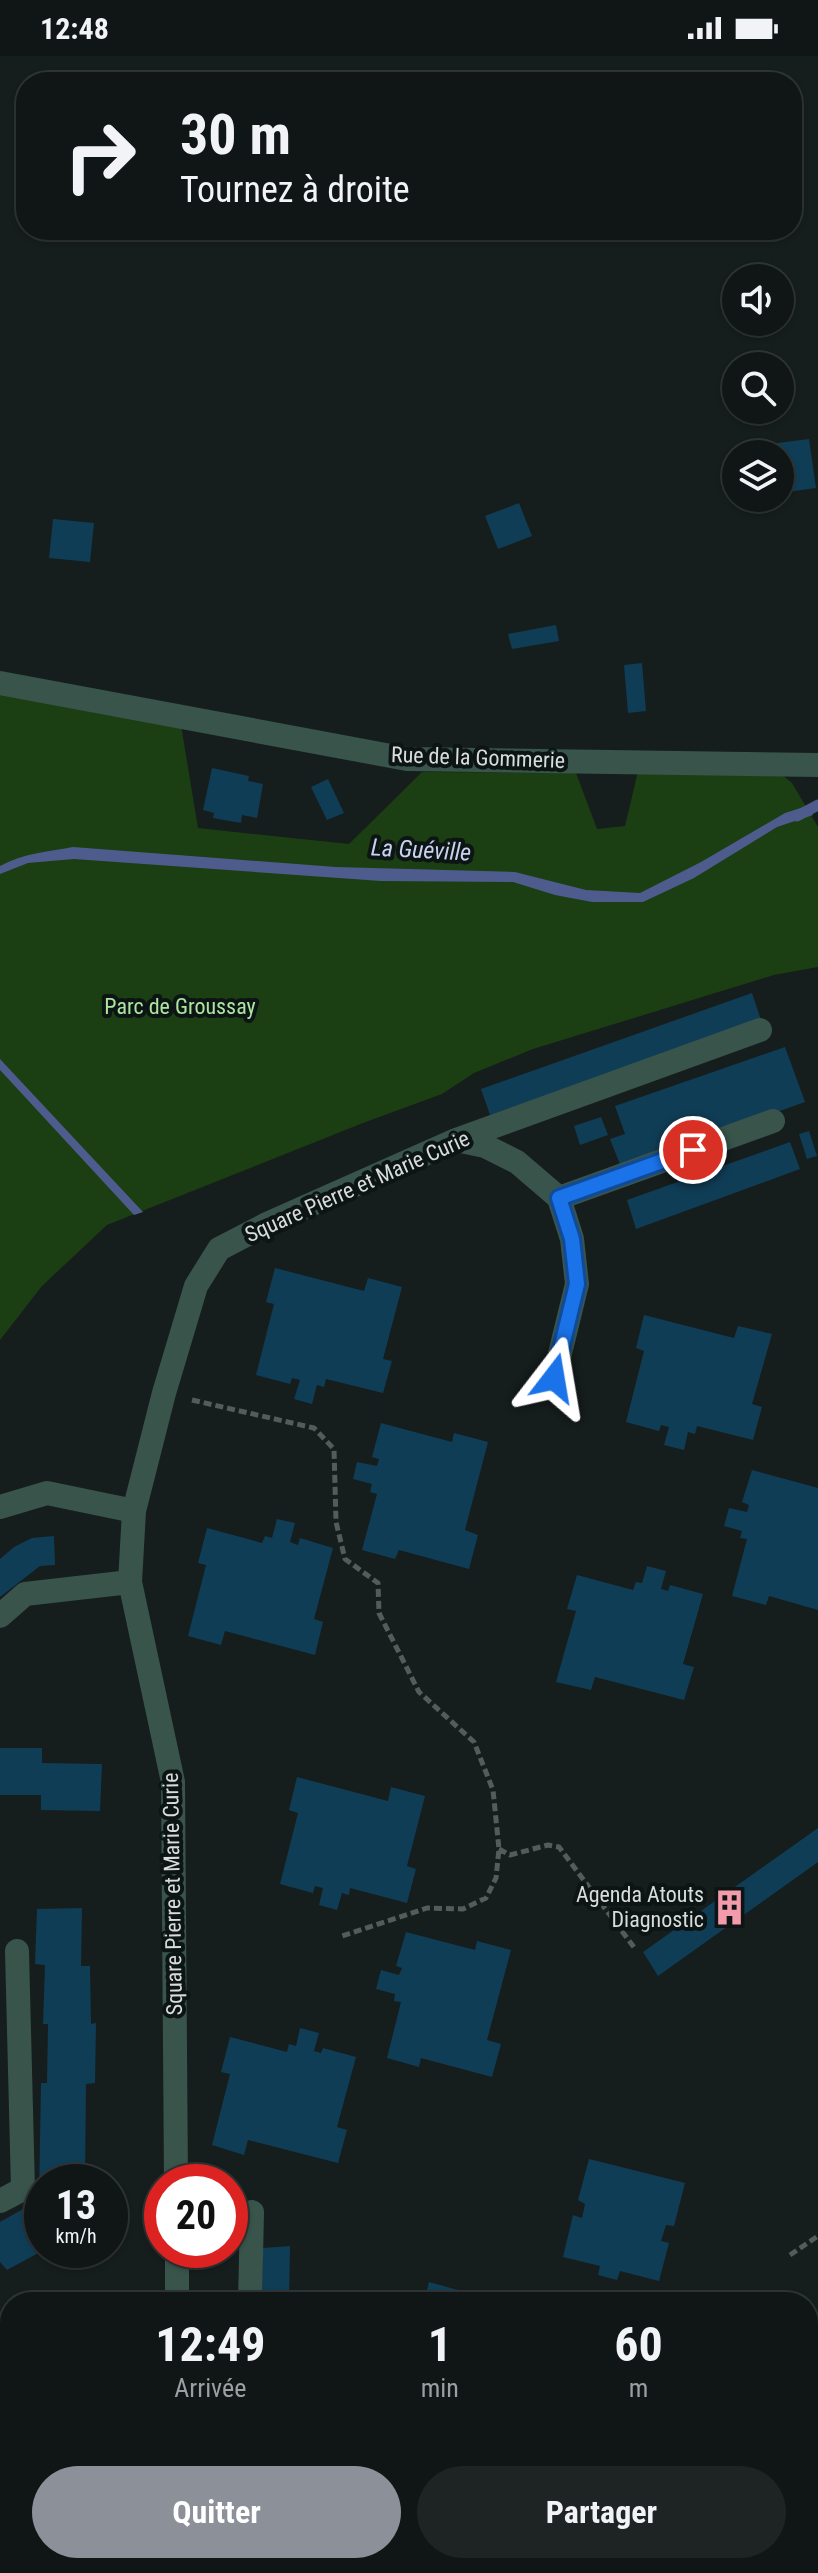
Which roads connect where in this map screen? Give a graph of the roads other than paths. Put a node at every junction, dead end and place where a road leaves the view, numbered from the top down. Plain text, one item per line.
1 (0, 683) edge
2 (818, 765) edge
3 (760, 1030) dead end
4 (773, 1121) dead end
5 (456, 1140) junction
6 (559, 1198) junction
7 (554, 1378) dead end
8 (0, 1507) edge
9 (134, 1511) junction
10 (130, 1582) junction
11 (0, 1616) edge
12 (17, 1951) dead end
13 (176, 2164) edge
14 (0, 2201) edge
15 (252, 2212) dead end
16 (177, 2268) edge
17 (177, 2292) edge
18 (250, 2292) edge

1 - 2 street, Rue de la Gommerie
3 - 5 street, Square Pierre et Marie Curie
4 - 6 street
5 - 6 street
5 - 9 street, Square Pierre et Marie Curie
6 - 7 street
8 - 9 street
9 - 10 street, Square Pierre et Marie Curie
10 - 11 street
10 - 13 street, Square Pierre et Marie Curie
12 - 14 street
15 - 18 street
16 - 17 street

